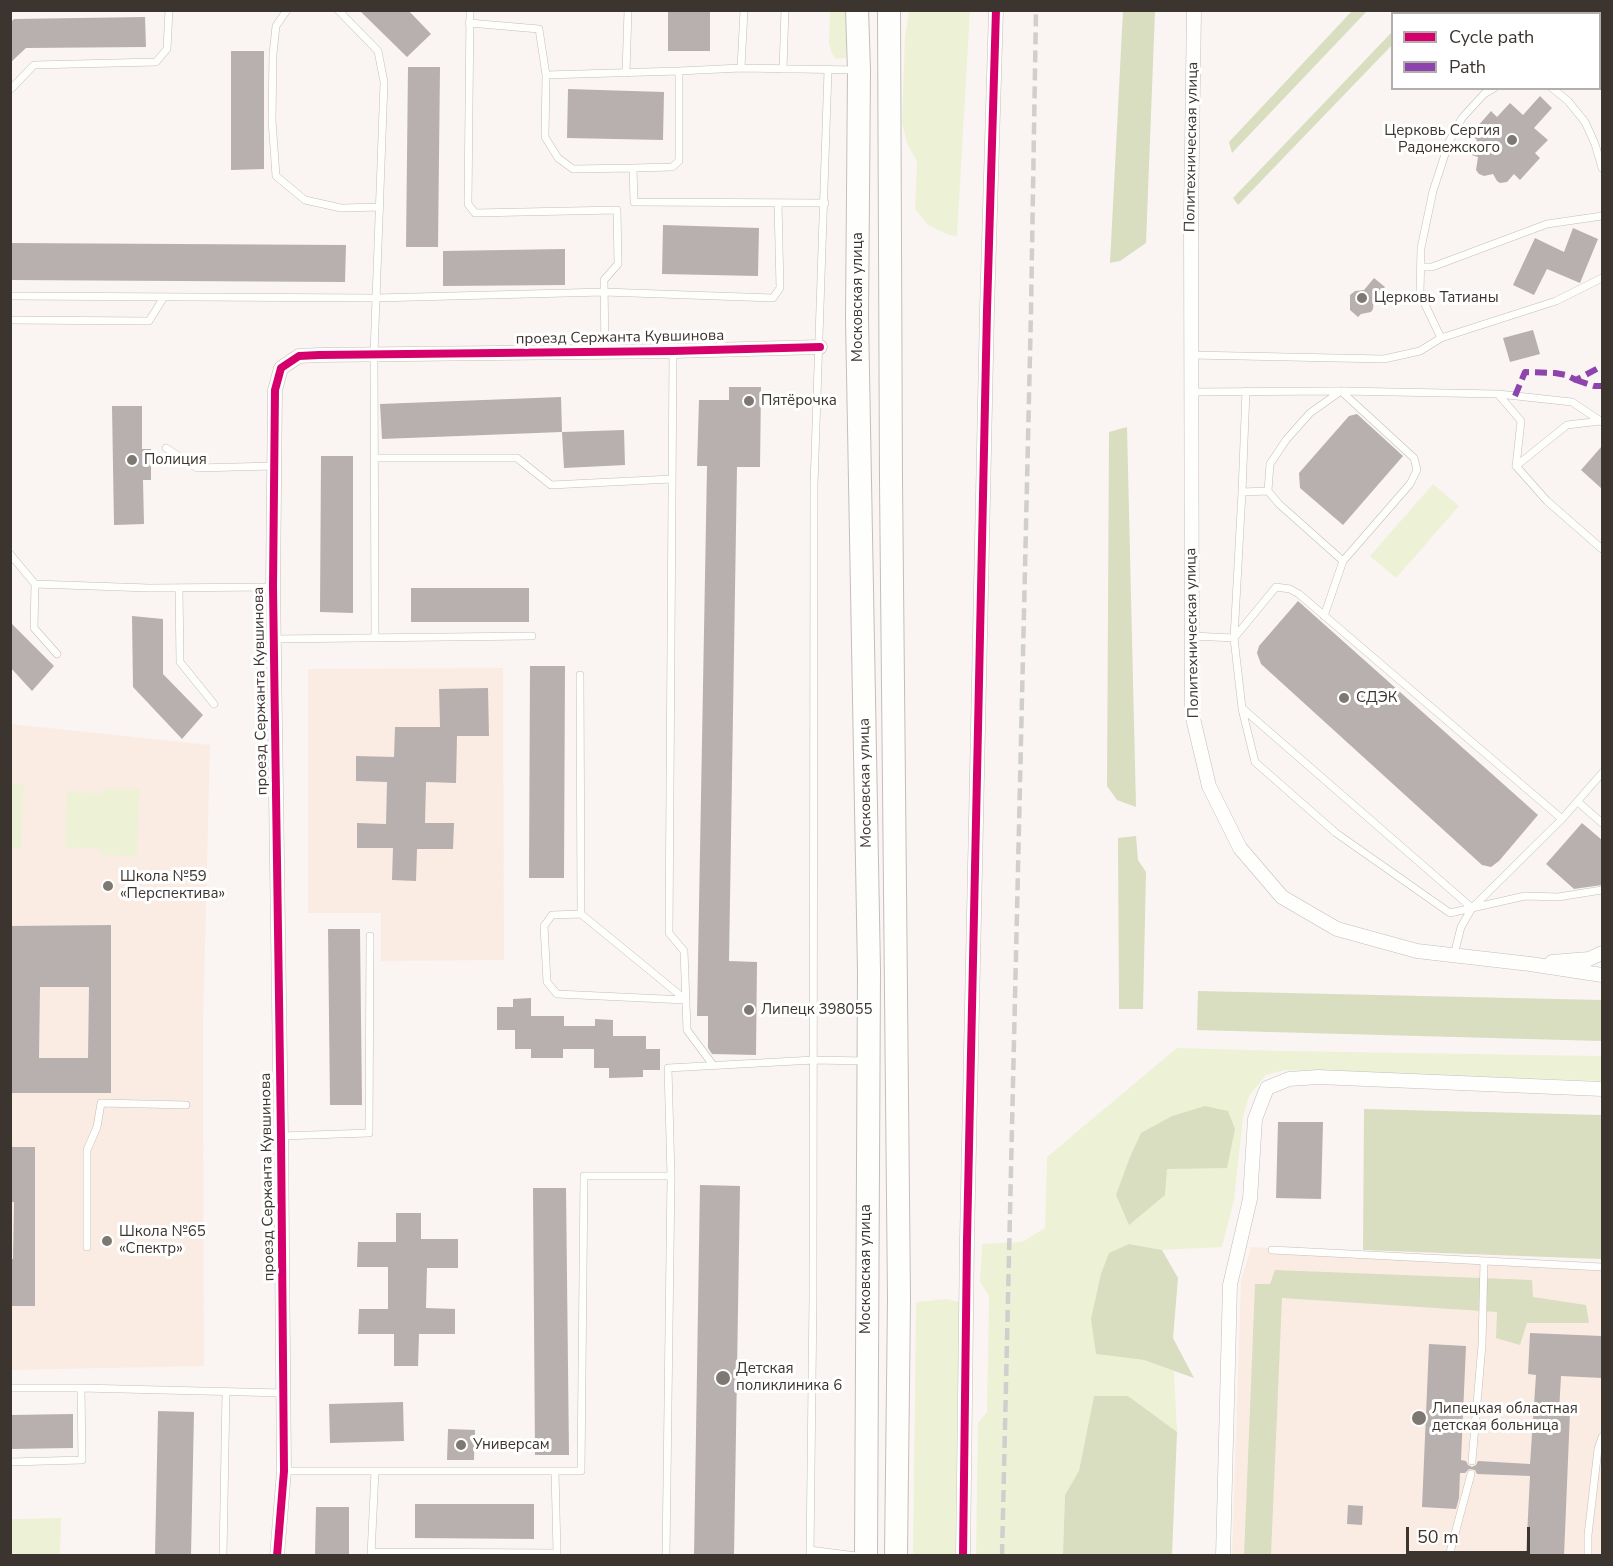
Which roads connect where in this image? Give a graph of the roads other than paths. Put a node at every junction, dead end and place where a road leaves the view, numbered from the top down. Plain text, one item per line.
1 (169, 10) edge
2 (287, 10) edge
3 (338, 10) edge
4 (470, 10) edge
5 (628, 10) edge
6 (744, 10) edge
7 (785, 10) edge
8 (857, 10) edge
9 (996, 10) edge
10 (1194, 10) edge
11 (890, 14) edge
12 (469, 23) junction
13 (741, 68) junction
14 (783, 69) junction
15 (828, 70) junction
16 (859, 70) junction
17 (679, 71) junction
18 (626, 73) junction
19 (546, 75) junction
20 (10, 90) edge
21 (1491, 90) edge
22 (1554, 90) edge
23 (633, 168) junction
24 (1602, 168) edge
25 (778, 203) junction
26 (825, 203) junction
27 (380, 207) junction
28 (1602, 216) edge
29 (1421, 267) junction
30 (1602, 278) edge
31 (604, 292) junction
32 (10, 296) edge
33 (164, 297) junction
34 (376, 298) junction
35 (10, 320) edge
36 (1441, 338) junction
37 (820, 347) junction
38 (673, 351) junction
39 (605, 352) junction
40 (374, 354) junction
41 (1192, 356) junction
42 (1246, 391) junction
43 (1341, 391) junction
44 (1192, 392) junction
45 (1498, 394) junction
46 (1602, 422) edge
47 (166, 448) dead end
48 (374, 458) junction
49 (275, 466) junction
50 (1516, 466) junction
51 (672, 479) junction
52 (1268, 491) junction
53 (1242, 492) junction
54 (1602, 549) edge
55 (10, 554) edge
56 (1343, 561) junction
57 (35, 584) junction
58 (273, 587) junction
59 (179, 588) junction
60 (1324, 616) junction
61 (532, 636) dead end
62 (1192, 636) junction
63 (375, 638) junction
64 (1234, 638) junction
65 (274, 639) junction
66 (57, 654) dead end
67 (580, 675) dead end
68 (214, 704) dead end
69 (1242, 708) junction
70 (1602, 773) edge
71 (1578, 801) junction
72 (1562, 819) junction
73 (1602, 823) edge
74 (1602, 890) edge
75 (1473, 908) junction
76 (581, 914) junction
77 (370, 936) dead end
78 (1602, 954) edge
79 (1454, 955) junction
80 (1530, 964) junction
81 (1602, 975) edge
82 (686, 1000) junction
83 (814, 1060) junction
84 (868, 1061) junction
85 (713, 1065) junction
86 (1602, 1089) edge
87 (186, 1105) dead end
88 (281, 1136) junction
89 (671, 1176) junction
90 (87, 1247) dead end
91 (1272, 1250) dead end
92 (1484, 1261) junction
93 (1602, 1267) edge
94 (10, 1388) edge
95 (81, 1388) junction
96 (226, 1392) junction
97 (284, 1393) junction
98 (1602, 1437) edge
99 (1472, 1461) dead end
100 (10, 1462) edge
101 (284, 1471) junction
102 (375, 1471) junction
103 (555, 1471) junction
104 (1471, 1474) dead end
105 (810, 1553) edge
106 (371, 1554) edge
107 (223, 1556) edge
108 (277, 1556) edge
109 (666, 1556) edge
110 (856, 1556) edge
111 (866, 1556) edge
112 (896, 1556) edge
113 (963, 1556) edge
114 (1223, 1556) edge
115 (1449, 1556) edge
116 (1588, 1556) edge

1 - 20 lane
2 - 27 lane
3 - 27 lane
4 - 12 lane
5 - 18 lane
6 - 13 lane
7 - 14 lane
8 - 16 main road, Московская улица
9 - 113 street
10 - 41 street, Политехническая улица
11 - 112 main road, Московская улица
12 - 19 lane
12 - 31 lane
13 - 14 lane
13 - 17 lane
14 - 15 lane
15 - 16 lane
15 - 26 lane
16 - 84 main road, Московская улица
17 - 18 lane
17 - 23 lane
18 - 19 lane
19 - 23 lane
21 - 29 lane
22 - 24 lane
23 - 25 lane
25 - 26 lane
25 - 31 lane
26 - 37 lane
27 - 34 lane
28 - 29 lane
29 - 36 lane
30 - 36 lane
31 - 34 lane
31 - 39 lane
32 - 33 lane
33 - 34 lane
33 - 35 lane
34 - 40 lane
36 - 41 lane
37 - 38 street, проезд Сержанта Кувшинова
37 - 83 lane
38 - 39 street, проезд Сержанта Кувшинова
38 - 51 lane
39 - 40 street, проезд Сержанта Кувшинова
40 - 48 lane
40 - 49 street, проезд Сержанта Кувшинова
41 - 44 street, Политехническая улица
42 - 43 lane
42 - 44 lane
42 - 53 lane
43 - 45 lane
43 - 52 lane
43 - 56 lane
44 - 62 street, Политехническая улица
45 - 46 lane
45 - 50 lane
46 - 50 lane
47 - 49 lane
48 - 51 lane
48 - 63 lane
49 - 58 street, проезд Сержанта Кувшинова
50 - 54 lane
51 - 82 lane
52 - 53 lane
52 - 56 lane
53 - 64 lane
55 - 57 lane
56 - 60 lane
57 - 59 lane
57 - 66 lane
58 - 59 lane
58 - 65 street, проезд Сержанта Кувшинова
59 - 68 lane
60 - 64 lane
60 - 72 lane
61 - 63 lane
62 - 64 lane
62 - 79 street, Политехническая улица
63 - 65 lane
64 - 69 lane
65 - 88 street, проезд Сержанта Кувшинова
67 - 76 lane
69 - 75 lane
69 - 75 lane
70 - 71 lane
71 - 72 lane
71 - 73 lane
72 - 75 lane
74 - 75 lane
75 - 79 lane
76 - 82 lane
76 - 82 lane
77 - 88 lane
78 - 80 street
79 - 80 street, Политехническая улица
80 - 81 street, Политехническая улица
82 - 85 lane
83 - 84 lane
83 - 85 lane
83 - 105 lane
84 - 111 main road, Московская улица
85 - 89 lane
86 - 114 street
87 - 90 lane
88 - 97 street, проезд Сержанта Кувшинова
89 - 103 lane
89 - 109 lane
91 - 92 lane
92 - 93 lane
92 - 99 lane
94 - 95 lane
95 - 96 lane
95 - 100 lane
96 - 97 lane
96 - 107 lane
97 - 101 street, проезд Сержанта Кувшинова
98 - 116 lane
101 - 102 lane
101 - 108 street, проезд Сержанта Кувшинова
102 - 103 lane
102 - 106 lane
103 - 106 lane
104 - 115 lane
105 - 110 lane

